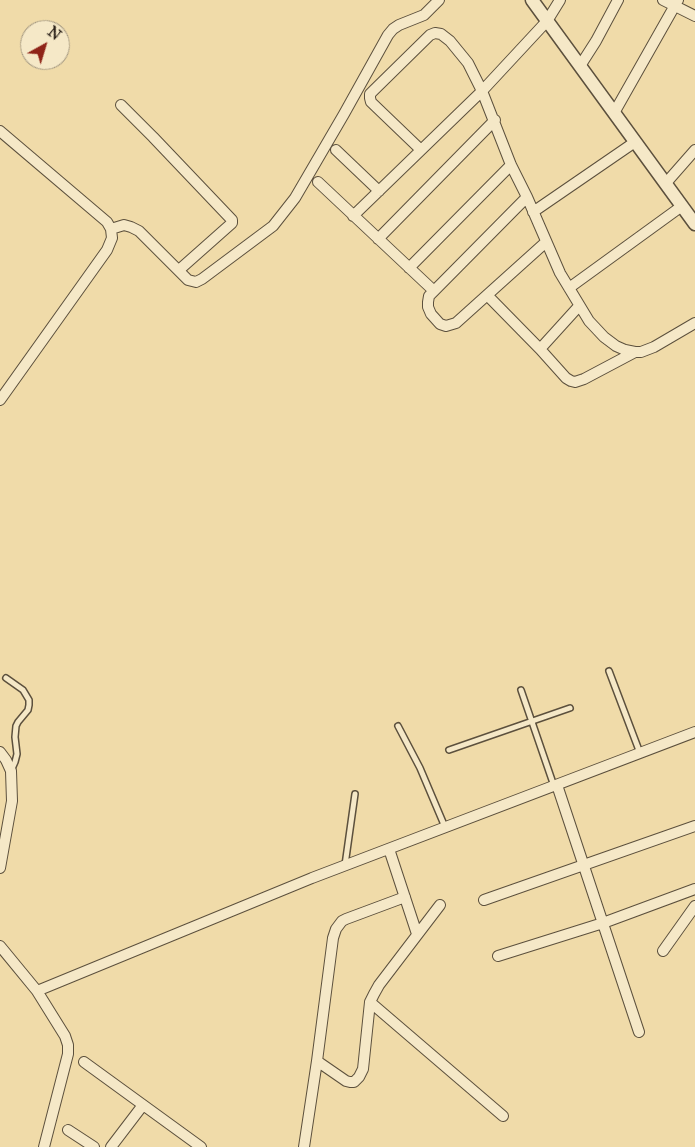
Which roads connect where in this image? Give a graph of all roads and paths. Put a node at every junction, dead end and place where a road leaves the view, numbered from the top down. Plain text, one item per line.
1 (439, 0) edge
2 (532, 0) edge
3 (560, 0) edge
4 (618, 0) edge
5 (664, 0) edge
6 (676, 3) edge
7 (695, 16) edge
8 (547, 21) junction
9 (580, 66) junction
10 (482, 91) junction
11 (121, 105) dead end
12 (614, 113) junction
13 (494, 120) junction
14 (0, 130) edge
15 (635, 142) junction
16 (336, 150) dead end
17 (421, 150) junction
18 (695, 150) edge
19 (511, 165) junction
20 (318, 182) dead end
21 (666, 183) junction
22 (379, 191) junction
23 (527, 197) junction
24 (682, 206) junction
25 (533, 212) junction
26 (354, 216) junction
27 (695, 224) edge
28 (111, 229) junction
29 (378, 239) junction
30 (546, 242) junction
31 (409, 268) junction
32 (179, 270) junction
33 (569, 288) junction
34 (434, 291) junction
35 (487, 296) junction
36 (579, 306) junction
37 (695, 324) edge
38 (540, 349) junction
39 (635, 352) junction
40 (0, 400) edge
41 (608, 671) dead end
42 (6, 678) dead end
43 (521, 690) dead end
44 (570, 708) dead end
45 (532, 722) junction
46 (398, 726) dead end
47 (695, 733) edge
48 (449, 750) dead end
49 (0, 752) edge
50 (640, 753) junction
51 (11, 771) junction
52 (556, 785) junction
53 (355, 794) dead end
54 (695, 826) edge
55 (445, 827) junction
56 (389, 848) junction
57 (345, 865) junction
58 (584, 865) junction
59 (0, 868) edge
60 (695, 889) edge
61 (405, 897) junction
62 (484, 900) dead end
63 (440, 905) dead end
64 (695, 906) edge
65 (603, 923) junction
66 (417, 934) junction
67 (0, 946) edge
68 (663, 951) dead end
69 (498, 956) dead end
70 (37, 991) junction
71 (370, 1002) junction
72 (639, 1032) dead end
73 (317, 1061) junction
74 (84, 1062) dead end
75 (143, 1105) junction
76 (503, 1116) dead end
77 (68, 1130) dead end
78 (194, 1145) edge
79 (44, 1147) edge
80 (94, 1147) edge
81 (111, 1147) edge
82 (304, 1147) edge

1 - 32 street
2 - 8 street
3 - 8 street
4 - 9 street
5 - 6 street
6 - 7 street
6 - 12 street
8 - 9 street
8 - 10 street
9 - 12 street
10 - 13 street
10 - 17 street
10 - 17 street
11 - 32 street
12 - 15 street
13 - 19 street
13 - 29 street
14 - 28 street
15 - 21 street
15 - 25 street
16 - 22 street
17 - 22 street
18 - 21 street
19 - 23 street
19 - 31 street
20 - 26 street
21 - 24 street
22 - 26 street
23 - 25 street
23 - 34 street
24 - 27 street
24 - 33 street
25 - 30 street
26 - 29 street
28 - 32 street
28 - 40 street
29 - 31 street
30 - 33 street
30 - 35 street
31 - 34 street
33 - 36 street
34 - 35 street
35 - 38 street
36 - 38 street
36 - 39 street
37 - 39 street
38 - 39 street
41 - 50 lane
42 - 51 lane
43 - 45 lane
44 - 45 lane
45 - 48 lane
45 - 52 lane
46 - 55 lane
47 - 50 street
49 - 51 street
50 - 52 street
51 - 59 street
52 - 55 street
52 - 58 street
53 - 57 lane
54 - 58 street
55 - 56 street
56 - 57 street
56 - 61 street
57 - 70 street
58 - 62 street
58 - 65 street
60 - 65 street
61 - 66 street
61 - 73 street
63 - 66 street
64 - 68 street
65 - 69 street
65 - 72 street
66 - 71 street
67 - 70 street
70 - 79 street
71 - 73 street
71 - 76 street
73 - 82 street
74 - 75 street
75 - 78 street
75 - 81 street
77 - 80 street

